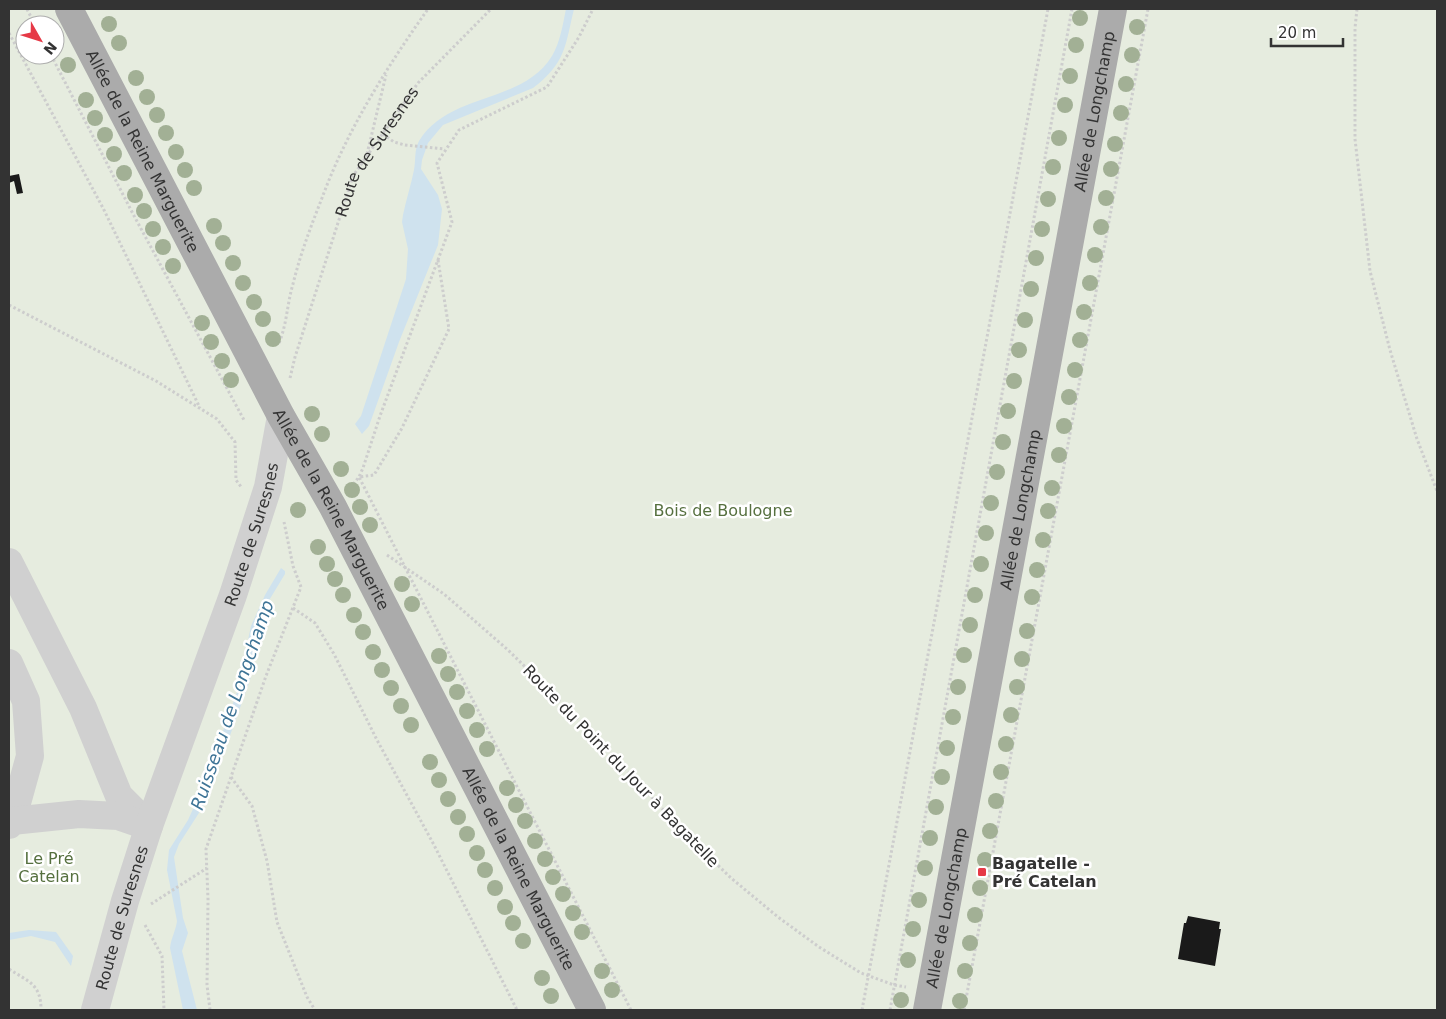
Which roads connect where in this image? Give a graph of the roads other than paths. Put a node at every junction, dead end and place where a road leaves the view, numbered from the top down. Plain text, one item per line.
1 (69, 9) edge
2 (1112, 9) edge
3 (282, 416) junction
4 (9, 562) edge
5 (9, 663) edge
6 (10, 822) edge
7 (149, 826) junction
8 (95, 1010) edge
9 (592, 1010) edge
10 (928, 1010) edge

1 - 3 main road, Allée de la Reine Marguerite
2 - 10 main road, Allée de Longchamp
3 - 7 street, Route de Suresnes
3 - 9 main road, Allée de la Reine Marguerite
4 - 7 street
5 - 6 street
6 - 7 street
7 - 8 street, Route de Suresnes

